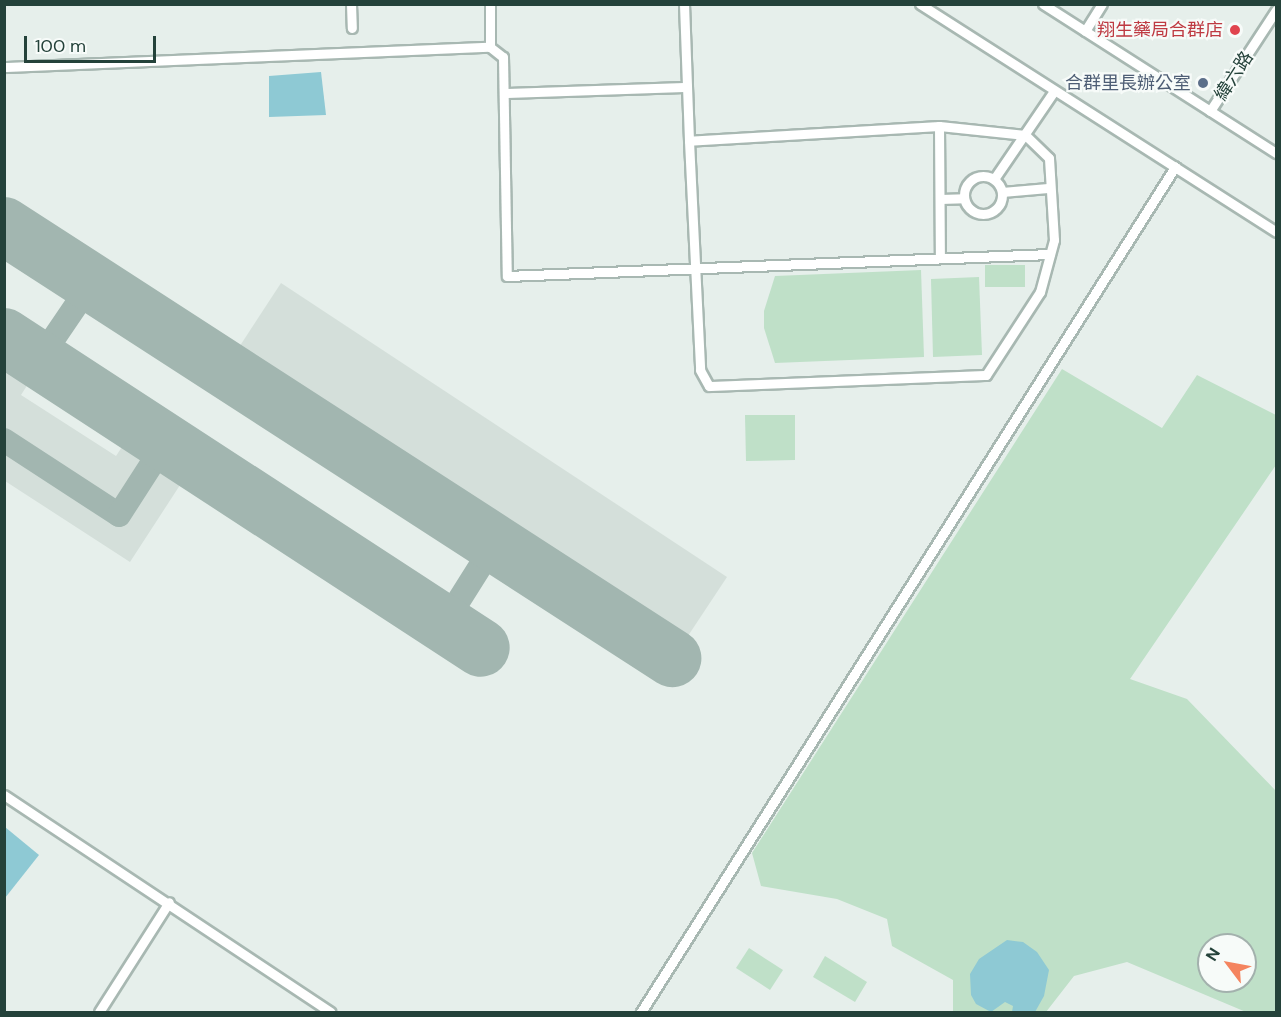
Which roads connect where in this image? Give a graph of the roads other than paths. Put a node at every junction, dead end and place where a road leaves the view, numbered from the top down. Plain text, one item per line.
1 (351, 4) edge
2 (490, 4) edge
3 (684, 4) edge
4 (920, 4) edge
5 (1043, 4) edge
6 (1102, 4) edge
7 (1276, 10) edge
8 (352, 28) dead end
9 (1085, 31) junction
10 (490, 47) junction
11 (5, 67) edge
12 (687, 87) junction
13 (1054, 91) junction
14 (504, 93) junction
15 (1210, 111) junction
16 (939, 126) junction
17 (1025, 135) junction
18 (688, 141) junction
19 (1276, 153) edge
20 (1175, 167) junction
21 (994, 179) junction
22 (1048, 188) junction
23 (1002, 192) junction
24 (964, 198) junction
25 (940, 199) junction
26 (1276, 232) edge
27 (1050, 254) junction
28 (940, 258) junction
29 (696, 268) junction
30 (4, 795) edge
31 (170, 902) junction
32 (99, 1012) edge
33 (331, 1012) edge
34 (641, 1012) edge

1 - 8 street
2 - 10 street
3 - 12 street
4 - 13 street
5 - 9 street
6 - 9 street
7 - 15 street, 緯六路
9 - 15 street
10 - 11 street
10 - 14 street
12 - 14 street
12 - 18 street
13 - 17 street
13 - 20 street
14 - 29 street
15 - 19 street
16 - 17 street
16 - 18 street
16 - 25 street
17 - 21 street
17 - 22 street
18 - 29 street
20 - 26 street
20 - 34 street
21 - 23 street
21 - 24 street
22 - 23 street
22 - 27 street
23 - 24 street
24 - 25 street
25 - 28 street
27 - 28 street
27 - 29 street
28 - 29 street
30 - 31 street
31 - 32 street
31 - 33 street

